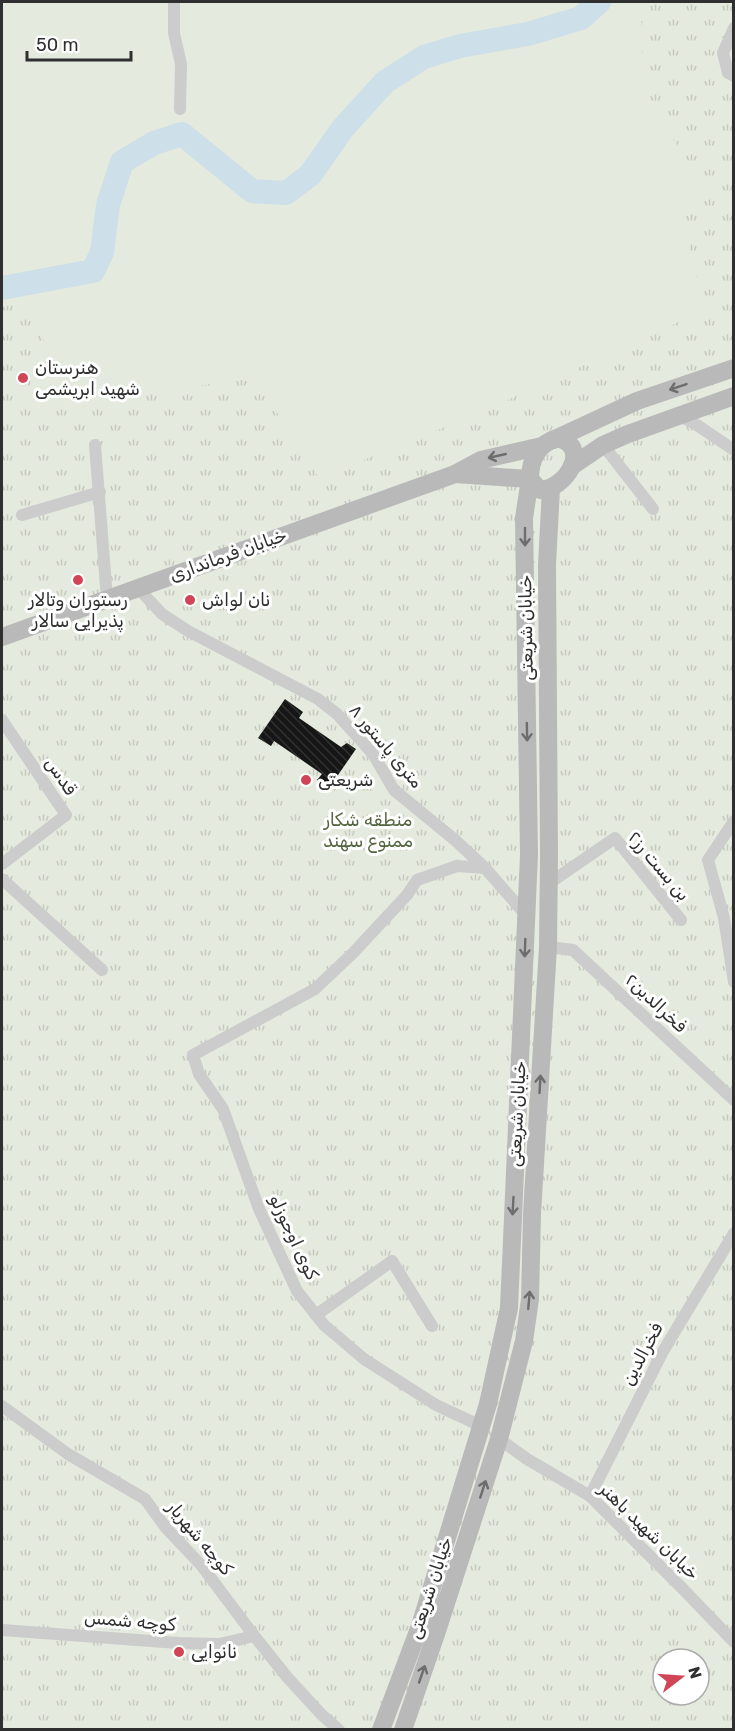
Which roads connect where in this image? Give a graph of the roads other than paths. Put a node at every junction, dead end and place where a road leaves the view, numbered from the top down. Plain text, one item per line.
1 (174, 2) edge
2 (734, 28) edge
3 (732, 74) edge
4 (180, 110) dead end
5 (734, 368) edge
6 (734, 396) edge
7 (680, 416) junction
8 (548, 443) junction
9 (96, 445) dead end
10 (603, 445) junction
11 (734, 450) edge
12 (572, 466) junction
13 (455, 474) junction
14 (530, 479) junction
15 (551, 488) junction
16 (100, 492) junction
17 (653, 509) dead end
18 (22, 515) dead end
19 (525, 565) junction
20 (547, 566) junction
21 (138, 588) junction
22 (107, 599) junction
23 (2, 637) edge
24 (2, 720) edge
25 (734, 821) edge
26 (2, 864) edge
27 (485, 868) junction
28 (2, 879) edge
29 (548, 884) junction
30 (526, 915) junction
31 (681, 920) dead end
32 (548, 948) junction
33 (102, 970) dead end
34 (734, 982) edge
35 (734, 1100) edge
36 (517, 1120) junction
37 (538, 1122) junction
38 (734, 1233) edge
39 (316, 1315) junction
40 (432, 1326) dead end
41 (2, 1406) edge
42 (481, 1426) junction
43 (499, 1439) junction
44 (590, 1496) junction
45 (2, 1630) edge
46 (254, 1636) junction
47 (734, 1642) edge
48 (339, 1730) edge
49 (381, 1730) edge
50 (403, 1730) edge

1 - 4 street
2 - 3 street
5 -> 8 main road
6 - 7 main road
7 - 10 main road
7 - 11 street
8 - 12 main road
8 -> 13 main road, خیابان فرمانداری
8 - 14 main road
9 - 16 street
10 - 12 main road
10 - 17 street
12 - 15 main road
13 - 14 main road, خیابان فرمانداری
13 - 21 main road, خیابان فرمانداری
14 - 15 main road
14 -> 19 main road, خیابان شریعتی
15 - 20 main road, خیابان شریعتی
16 - 18 street
16 - 22 street
19 - 20 main road
19 -> 30 main road, خیابان شریعتی
20 - 29 main road, خیابان شریعتی
21 - 22 main road, خیابان فرمانداری
21 - 27 street, ۸ متری پاستور
22 - 23 main road, خیابان فرمانداری
24 - 26 street, قدس
25 - 34 street
27 - 30 street, ۸ متری پاستور
27 - 39 street, کوی اوجوزلو
28 - 33 street
29 - 31 street, بن بست رز۲
29 - 32 main road, خیابان شریعتی
30 -> 36 main road, خیابان شریعتی
32 - 35 street, فخرالدین۲
37 -> 32 main road, خیابان شریعتی
36 - 37 main road
36 -> 42 main road, خیابان شریعتی
43 -> 37 main road, خیابان شریعتی
38 - 44 street, فخرالدین
39 - 40 street
39 - 42 street, کوی اوجوزلو
41 - 46 street, کوچه شهریار
42 - 49 main road, خیابان شریعتی
43 - 44 street, خیابان شهید باهنر
50 -> 43 main road, خیابان شریعتی
44 - 47 street, خیابان شهید باهنر
45 - 46 street, کوچه شمس
46 - 48 street, کوچه شهریار

